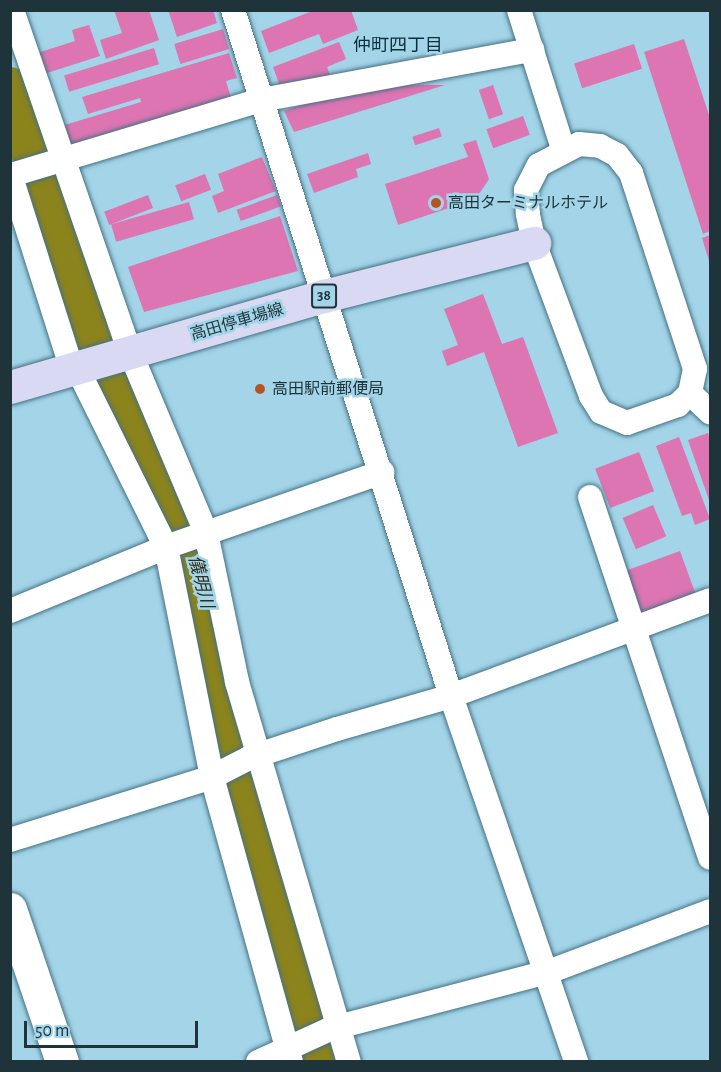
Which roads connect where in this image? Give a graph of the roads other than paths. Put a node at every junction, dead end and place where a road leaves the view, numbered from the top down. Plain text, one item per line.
1 (12, 10) edge
2 (233, 10) edge
3 (519, 10) edge
4 (532, 50) junction
5 (261, 100) junction
6 (563, 149) junction
7 (61, 159) junction
8 (15, 173) edge
9 (534, 243) junction
10 (324, 296) junction
11 (123, 354) junction
12 (78, 368) junction
13 (10, 387) edge
14 (690, 393) junction
15 (711, 412) edge
16 (382, 472) junction
17 (590, 497) dead end
18 (206, 532) junction
19 (166, 547) junction
20 (711, 600) edge
21 (10, 611) edge
22 (634, 628) junction
23 (450, 696) junction
24 (253, 757) junction
25 (212, 777) junction
26 (10, 840) edge
27 (711, 858) edge
28 (10, 909) edge
29 (711, 911) edge
30 (548, 972) junction
31 (335, 1027) junction
32 (291, 1053) edge
33 (62, 1062) edge
34 (258, 1062) edge
35 (349, 1062) edge
36 (576, 1062) edge

1 - 7 street
2 - 5 street
3 - 4 street
4 - 5 street
4 - 6 street
5 - 7 street
5 - 10 street
6 - 9 street
6 - 14 street
7 - 8 street
7 - 11 street
8 - 12 street
9 - 10 main road, 高田停車場線 / 38
9 - 14 street
10 - 11 main road, 高田停車場線 / 38
10 - 16 street
11 - 12 main road, 高田停車場線 / 38
11 - 18 street
12 - 13 main road, 高田停車場線 / 38
12 - 19 street
14 - 15 street
16 - 18 street
16 - 23 street
17 - 22 street
18 - 19 street
18 - 24 street
19 - 21 street
19 - 25 street
20 - 22 street
22 - 23 street
22 - 27 street
23 - 24 street
23 - 30 street
24 - 25 street
24 - 31 street
25 - 26 street
25 - 32 street
28 - 33 main road
29 - 30 street
30 - 31 street
30 - 36 street
31 - 32 street
31 - 35 street
32 - 34 street

